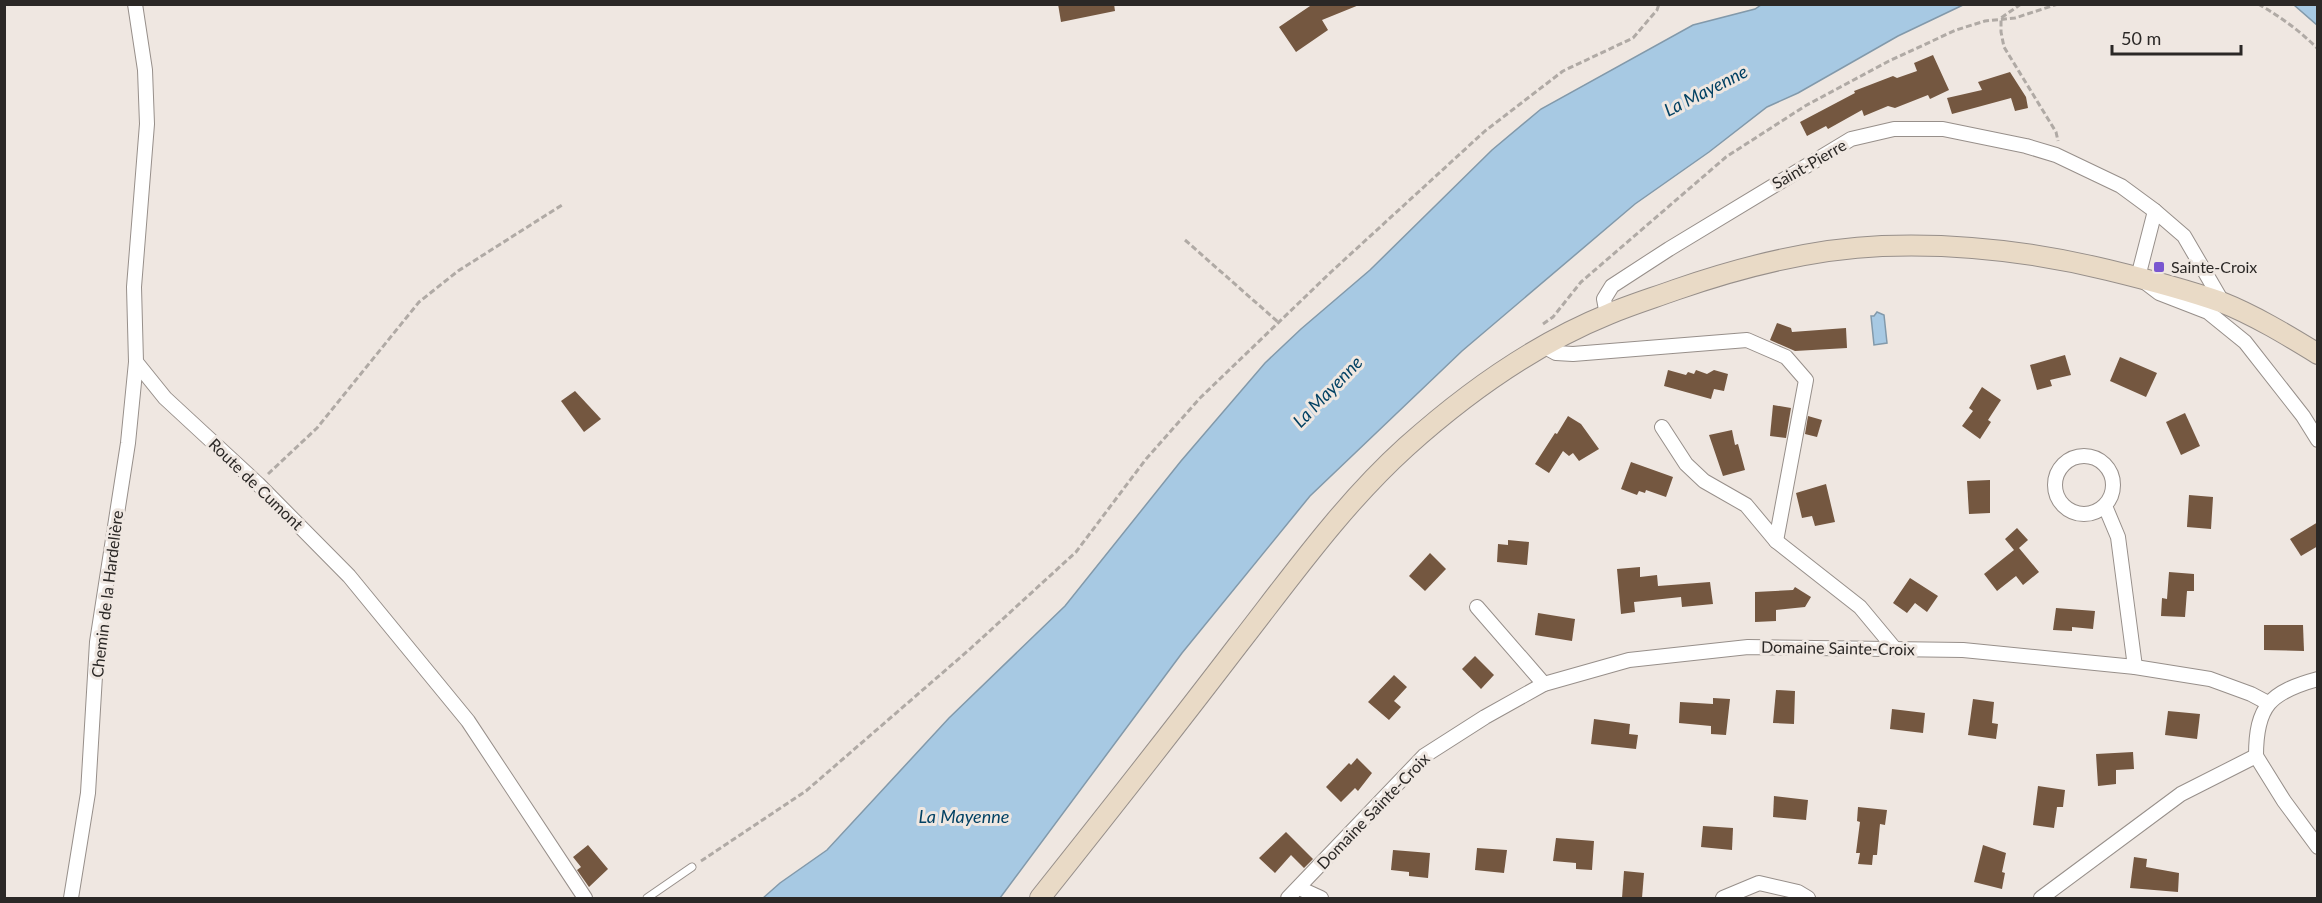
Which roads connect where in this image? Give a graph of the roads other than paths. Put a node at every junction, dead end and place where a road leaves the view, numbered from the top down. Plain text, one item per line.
1 (135, 4) edge
2 (2155, 211) junction
3 (2138, 277) junction
4 (2223, 303) junction
5 (1608, 315) junction
6 (1545, 347) junction
7 (2318, 354) edge
8 (136, 362) junction
9 (1662, 427) dead end
10 (2318, 440) edge
11 (2105, 506) junction
12 (1776, 541) junction
13 (1478, 607) dead end
14 (1895, 649) junction
15 (2135, 667) junction
16 (2318, 679) edge
17 (1544, 684) junction
18 (2268, 703) junction
19 (2256, 756) junction
20 (2318, 847) edge
21 (692, 867) road end
22 (1299, 888) junction
23 (71, 898) edge
24 (585, 898) edge
25 (647, 898) edge
26 (1040, 898) edge
27 (1288, 898) edge
28 (1321, 898) edge
29 (1723, 898) edge
30 (1808, 898) edge
31 (2041, 898) edge

1 - 8 street
2 - 3 street
2 - 4 street, Saint-Pierre
2 - 5 street, Saint-Pierre
3 - 4 main road
3 - 5 main road
3 - 10 street
4 - 7 main road
5 - 6 main road
6 - 12 street
6 - 26 main road
8 - 23 street, Chemin de la Hardelière
8 - 24 street, Route de Cumont
9 - 12 street
11 - 11 street
11 - 15 street
12 - 14 street
13 - 17 street
14 - 15 street, Domaine Sainte-Croix
14 - 17 street, Domaine Sainte-Croix
15 - 18 street, Domaine Sainte-Croix
16 - 18 street
17 - 22 street, Domaine Sainte-Croix
18 - 19 street
19 - 20 street
19 - 31 street
21 - 25 lane
22 - 27 street, Domaine Sainte-Croix
22 - 28 street
29 - 30 street

